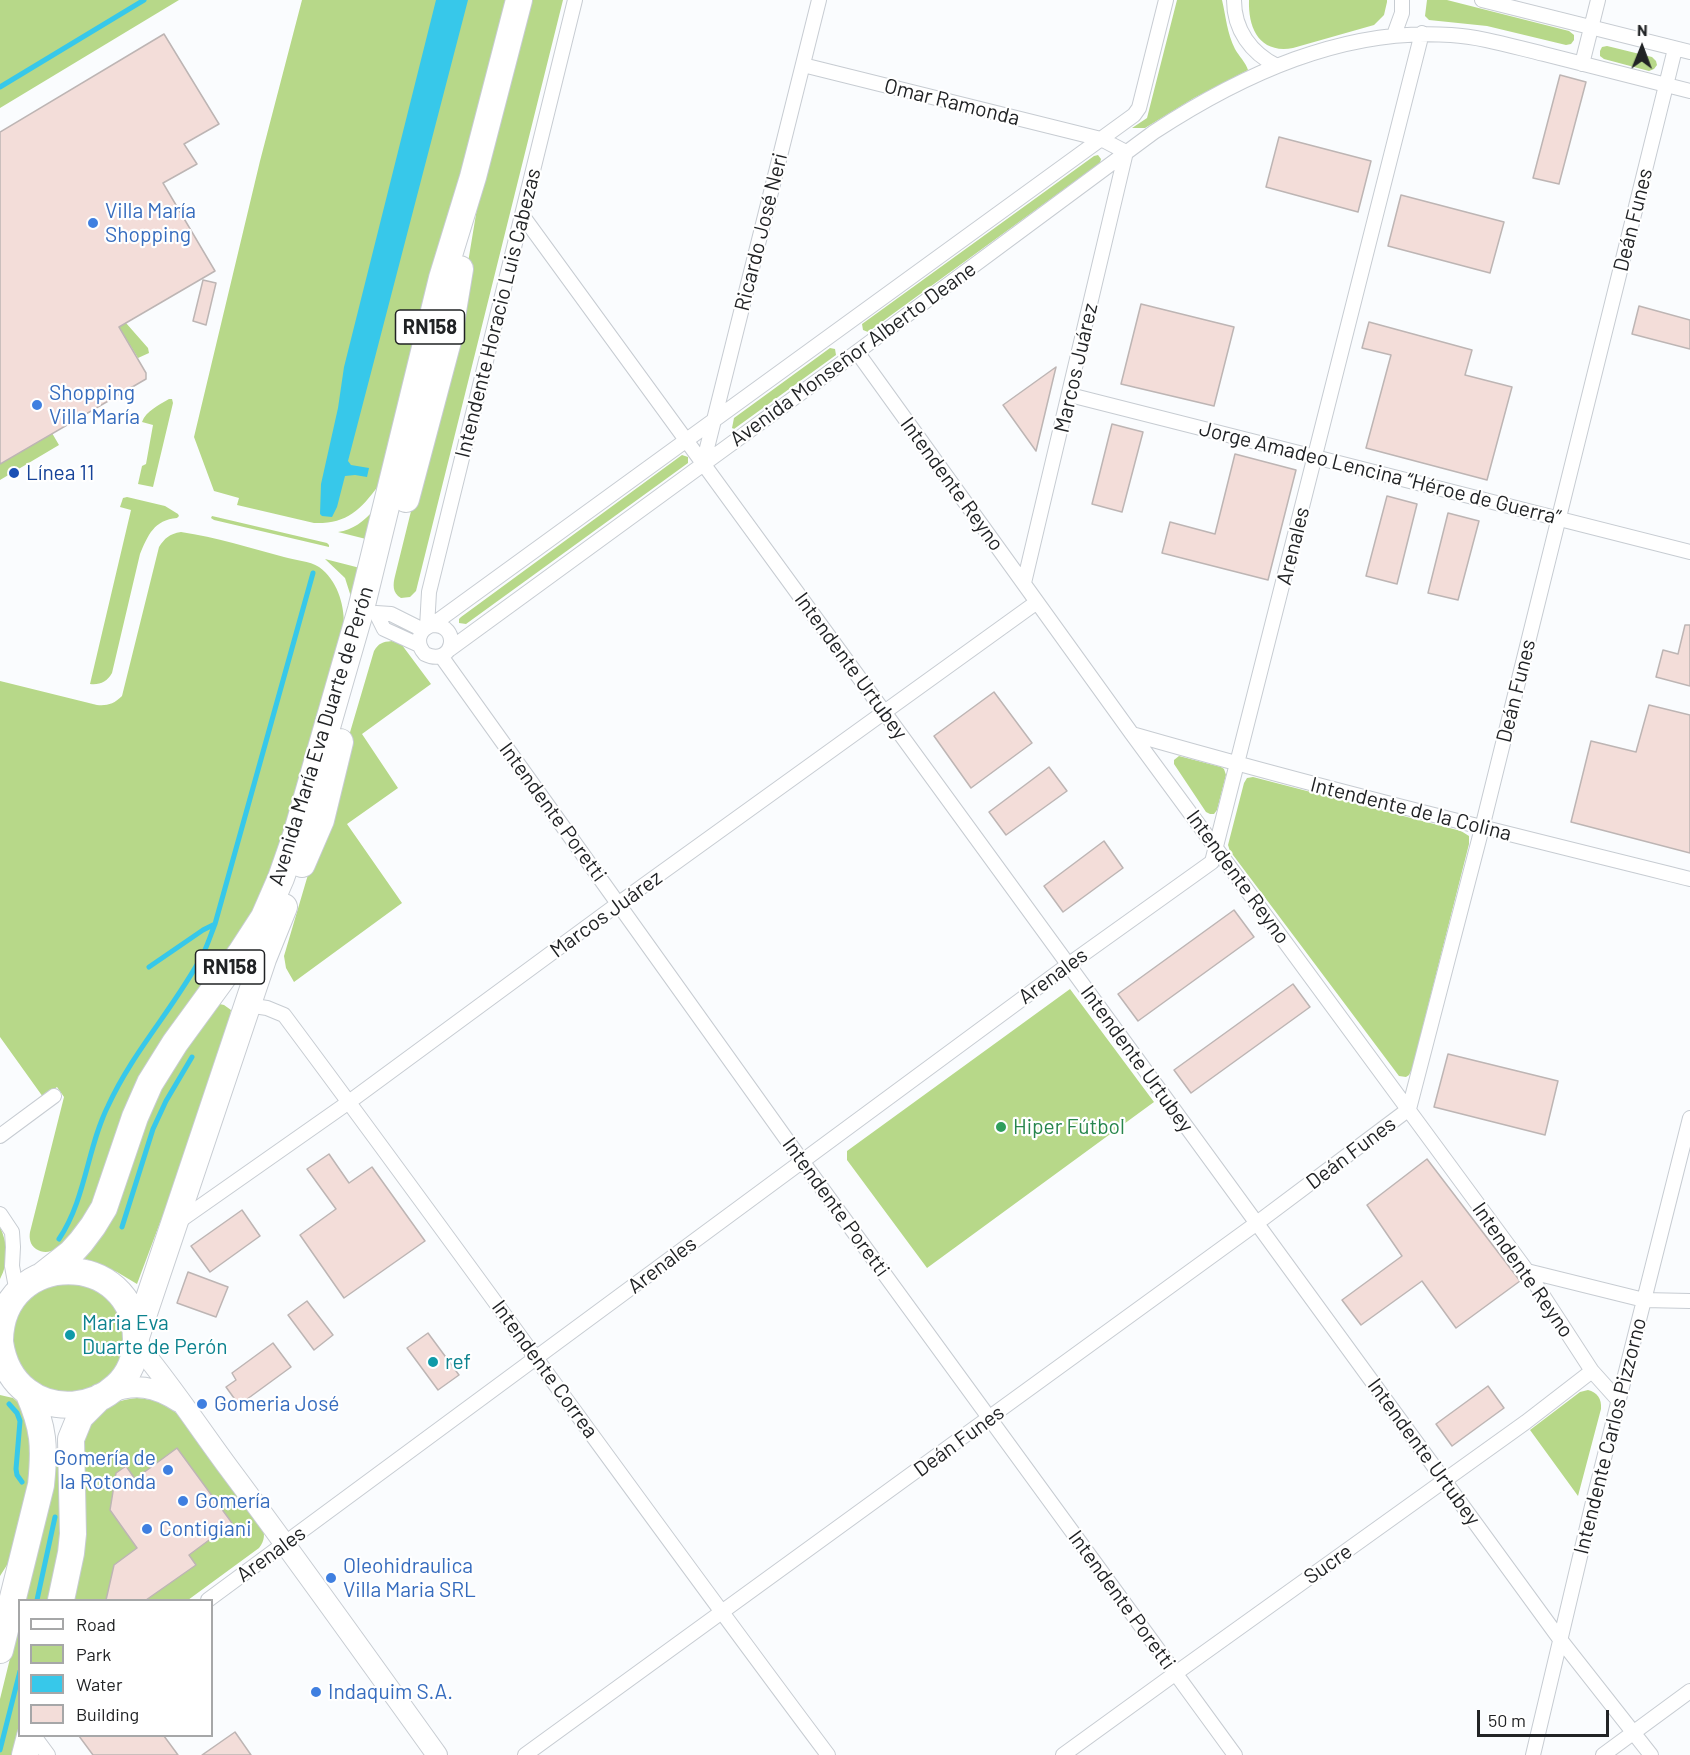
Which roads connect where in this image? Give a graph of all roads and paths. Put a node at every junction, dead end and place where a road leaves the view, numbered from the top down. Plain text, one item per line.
1 (519, 0) edge
2 (575, 0) edge
3 (819, 0) edge
4 (1166, 0) edge
5 (1234, 0) edge
6 (1402, 0) edge
7 (1482, 0) edge
8 (1598, 0) edge
9 (1591, 28) junction
10 (1422, 33) junction
11 (1394, 35) junction
12 (1675, 49) junction
13 (1690, 52) edge
14 (1582, 64) junction
15 (803, 65) junction
16 (1277, 66) junction
17 (1666, 85) junction
18 (1690, 91) edge
19 (1101, 139) junction
20 (1126, 152) junction
21 (522, 215) junction
22 (857, 352) junction
23 (1070, 395) junction
24 (714, 420) junction
25 (686, 440) junction
26 (1316, 456) junction
27 (703, 464) junction
28 (1559, 517) junction
29 (1690, 552) edge
30 (1024, 583) junction
31 (1037, 602) junction
32 (368, 611) junction
33 (428, 627) junction
34 (419, 645) junction
35 (445, 653) junction
36 (885, 713) junction
37 (1132, 734) junction
38 (1238, 764) junction
39 (1482, 828) junction
40 (1217, 849) junction
41 (1690, 879) edge
42 (618, 904) junction
43 (1068, 965) junction
44 (214, 988) junction
45 (247, 1005) junction
46 (54, 1096) dead end
47 (349, 1102) junction
48 (1409, 1109) junction
49 (1690, 1118) edge
50 (0, 1136) edge
51 (802, 1161) junction
52 (0, 1214) edge
53 (1257, 1223) junction
54 (174, 1225) junction
55 (1527, 1271) junction
56 (43, 1275) junction
57 (17, 1293) junction
58 (1644, 1300) junction
59 (1690, 1301) edge
60 (1, 1332) edge
61 (136, 1340) junction
62 (537, 1358) junction
63 (1592, 1371) junction
64 (18, 1388) junction
65 (101, 1396) junction
66 (1619, 1401) junction
67 (181, 1404) junction
68 (989, 1419) junction
69 (1444, 1481) junction
70 (285, 1544) junction
71 (61, 1599) edge
72 (209, 1599) edge
73 (721, 1613) junction
74 (1559, 1638) junction
75 (0, 1650) edge
76 (1176, 1672) junction
77 (1690, 1692) edge
78 (1634, 1732) junction
79 (32, 1737) edge
80 (33, 1737) edge
81 (25, 1755) edge
82 (48, 1755) edge
83 (437, 1755) edge
84 (525, 1755) edge
85 (828, 1755) edge
86 (1063, 1755) edge
87 (1235, 1755) edge
88 (1533, 1755) edge
89 (1603, 1755) edge
90 (1651, 1755) edge

1 - 32 highway, Avenida María Eva Duarte de Perón / RN158
2 - 21 street, Intendente Horacio Luis Cabezas
3 - 15 street, Ricardo José Neri
4 - 19 street, Avenida Monseñor Alberto Deane
5 - 16 street
6 - 11 street
7 - 9 street
8 - 9 street
9 - 12 street
9 - 14 street
10 - 11 street, Avenida Monseñor Alberto Deane
10 - 14 street, Avenida Monseñor Alberto Deane
10 - 26 street, Arenales
11 - 16 street, Avenida Monseñor Alberto Deane
12 - 13 street
12 - 17 street, Deán Funes
14 - 17 street, Avenida Monseñor Alberto Deane
15 - 19 street, Omar Ramonda
15 - 24 street, Ricardo José Neri
16 - 20 street, Avenida Monseñor Alberto Deane
17 - 18 street, Avenida Monseñor Alberto Deane
17 - 28 street, Deán Funes
19 - 20 street, Omar Ramonda
19 - 24 street, Avenida Monseñor Alberto Deane
20 - 22 street, Avenida Monseñor Alberto Deane
20 - 23 street, Marcos Juárez
21 - 25 street, Intendente Urtubey
21 - 33 street, Intendente Horacio Luis Cabezas
22 - 27 street, Avenida Monseñor Alberto Deane
22 - 30 street, Intendente Reyno
23 - 26 street, Jorge Amadeo Lencina “Héroe de Guerra”
23 - 30 street, Marcos Juárez
24 - 25 street, Avenida Monseñor Alberto Deane
24 - 27 street, Ricardo José Neri
25 - 27 street, Intendente Urtubey
25 - 33 street, Avenida Monseñor Alberto Deane
26 - 28 street, Jorge Amadeo Lencina “Héroe de Guerra”
26 - 38 street, Arenales
27 - 35 street, Avenida Monseñor Alberto Deane
27 - 36 street, Intendente Urtubey
28 - 29 street, Jorge Amadeo Lencina “Héroe de Guerra”
28 - 39 street, Deán Funes
30 - 31 street, Intendente Reyno
31 - 36 street, Marcos Juárez
31 - 37 street, Intendente Reyno
32 - 33 street
32 - 34 street
32 - 44 highway, Avenida María Eva Duarte de Perón / RN158
32 - 45 highway, Avenida María Eva Duarte de Perón / RN158
33 - 34 street
33 - 35 street
34 - 35 street
35 - 42 street, Intendente Poretti
36 - 42 street, Marcos Juárez
36 - 43 street, Intendente Urtubey
37 - 38 street, Intendente de la Colina
37 - 40 street, Intendente Reyno
38 - 39 street, Intendente de la Colina
38 - 40 street, Arenales
39 - 41 street, Intendente de la Colina
39 - 48 street, Deán Funes
40 - 43 street, Arenales
40 - 48 street, Intendente Reyno
42 - 47 street, Marcos Juárez
42 - 51 street, Intendente Poretti
43 - 51 street, Arenales
43 - 53 street, Intendente Urtubey
44 - 45 highway
44 - 56 highway, Avenida María Eva Duarte de Perón / RN158
45 - 47 street, Intendente Correa
45 - 54 highway, Avenida María Eva Duarte de Perón / RN158
46 - 50 street
47 - 54 street, Marcos Juárez
47 - 62 street, Intendente Correa
48 - 53 street, Deán Funes
48 - 55 street, Intendente Reyno
49 - 58 street, Intendente Carlos Pizzorno
51 - 62 street, Arenales
51 - 68 street, Intendente Poretti
52 - 57 street
53 - 68 street, Deán Funes
53 - 69 street, Intendente Urtubey
54 - 61 highway, Avenida María Eva Duarte de Perón / RN158
55 - 58 street
55 - 63 street, Intendente Reyno
56 - 57 highway, RN158
56 - 61 highway, RN158
57 - 60 highway, RN158
58 - 59 street
58 - 66 street, Intendente Carlos Pizzorno
60 - 64 highway, RN158
61 - 65 highway, RN158
61 - 67 main road
62 - 70 street, Arenales
62 - 73 street, Intendente Correa
63 - 66 street, Intendente Reyno
63 - 69 street, Sucre
64 - 65 highway
64 - 75 highway, RN158
65 - 67 main road
65 - 71 highway, RN158
66 - 74 street, Intendente Carlos Pizzorno
67 - 70 main road
68 - 73 street, Deán Funes
68 - 76 street, Intendente Poretti
69 - 74 street, Intendente Urtubey
69 - 76 street, Sucre
70 - 72 street, Arenales
70 - 83 main road
73 - 84 street, Deán Funes
73 - 85 street, Intendente Correa
74 - 78 street, Intendente Urtubey
74 - 88 street, Intendente Carlos Pizzorno
76 - 86 street, Sucre
76 - 87 street, Intendente Poretti
77 - 78 street
78 - 89 street
78 - 90 street, Intendente Urtubey
79 - 81 highway
80 - 82 street

